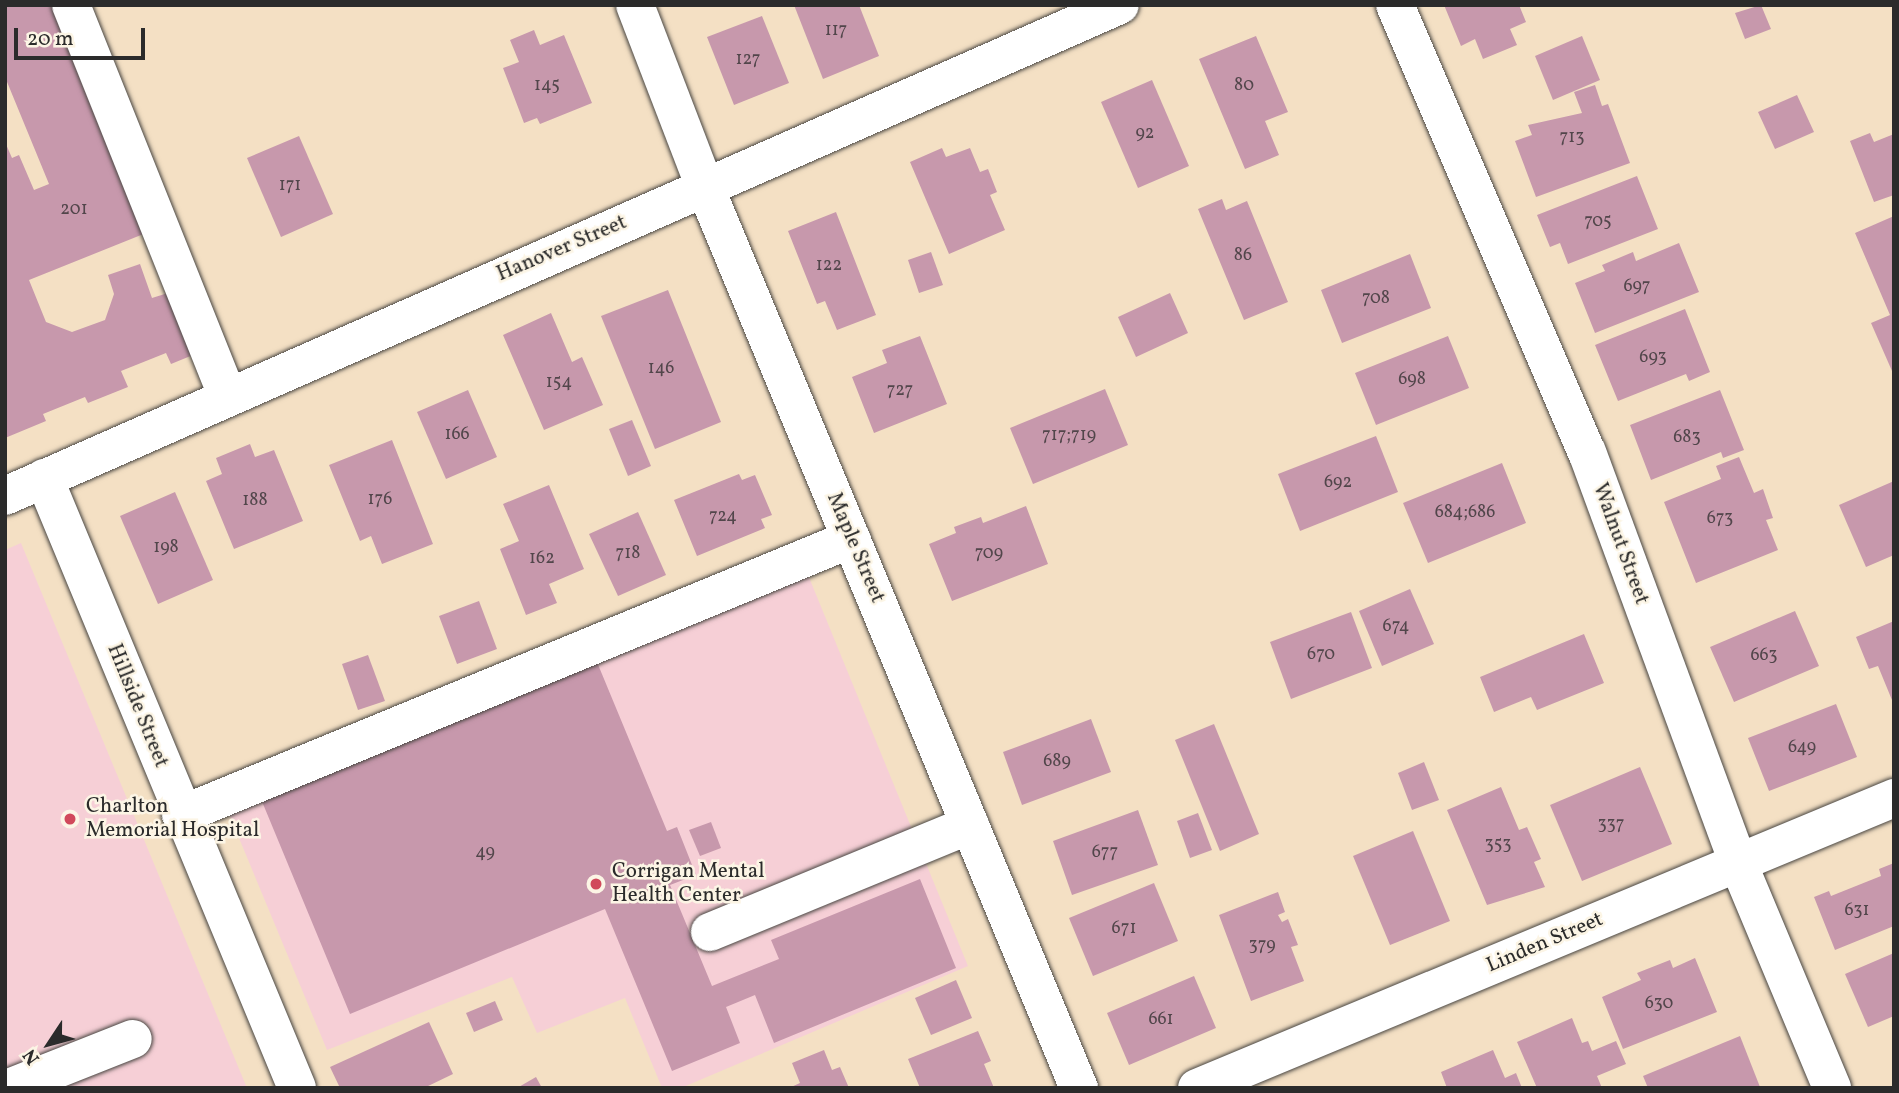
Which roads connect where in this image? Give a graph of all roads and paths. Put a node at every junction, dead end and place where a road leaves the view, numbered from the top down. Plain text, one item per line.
1 (71, 5) edge
2 (635, 5) edge
3 (1119, 5) edge
4 (1395, 5) edge
5 (705, 187) junction
6 (228, 395) junction
7 (44, 478) junction
8 (5, 496) edge
9 (851, 539) junction
10 (1894, 798) edge
11 (181, 815) junction
12 (970, 825) junction
13 (1738, 863) junction
14 (710, 932) dead end
15 (133, 1039) dead end
16 (9, 1088) edge
17 (297, 1088) edge
18 (1079, 1088) edge
19 (1197, 1088) edge
20 (1832, 1088) edge

1 - 6 street
2 - 5 street, Maple Street
3 - 5 street, Hanover Street
4 - 13 street, Walnut Street
5 - 6 street, Hanover Street
5 - 9 street, Maple Street
6 - 7 street, Hanover Street
7 - 8 street, Hanover Street
7 - 11 street, Hillside Street
9 - 11 street
9 - 12 street, Maple Street
10 - 13 street, Linden Street
11 - 17 street, Hillside Street
12 - 14 street
12 - 18 street, Maple Street
13 - 19 street, Linden Street
13 - 20 street, Walnut Street
15 - 16 street

